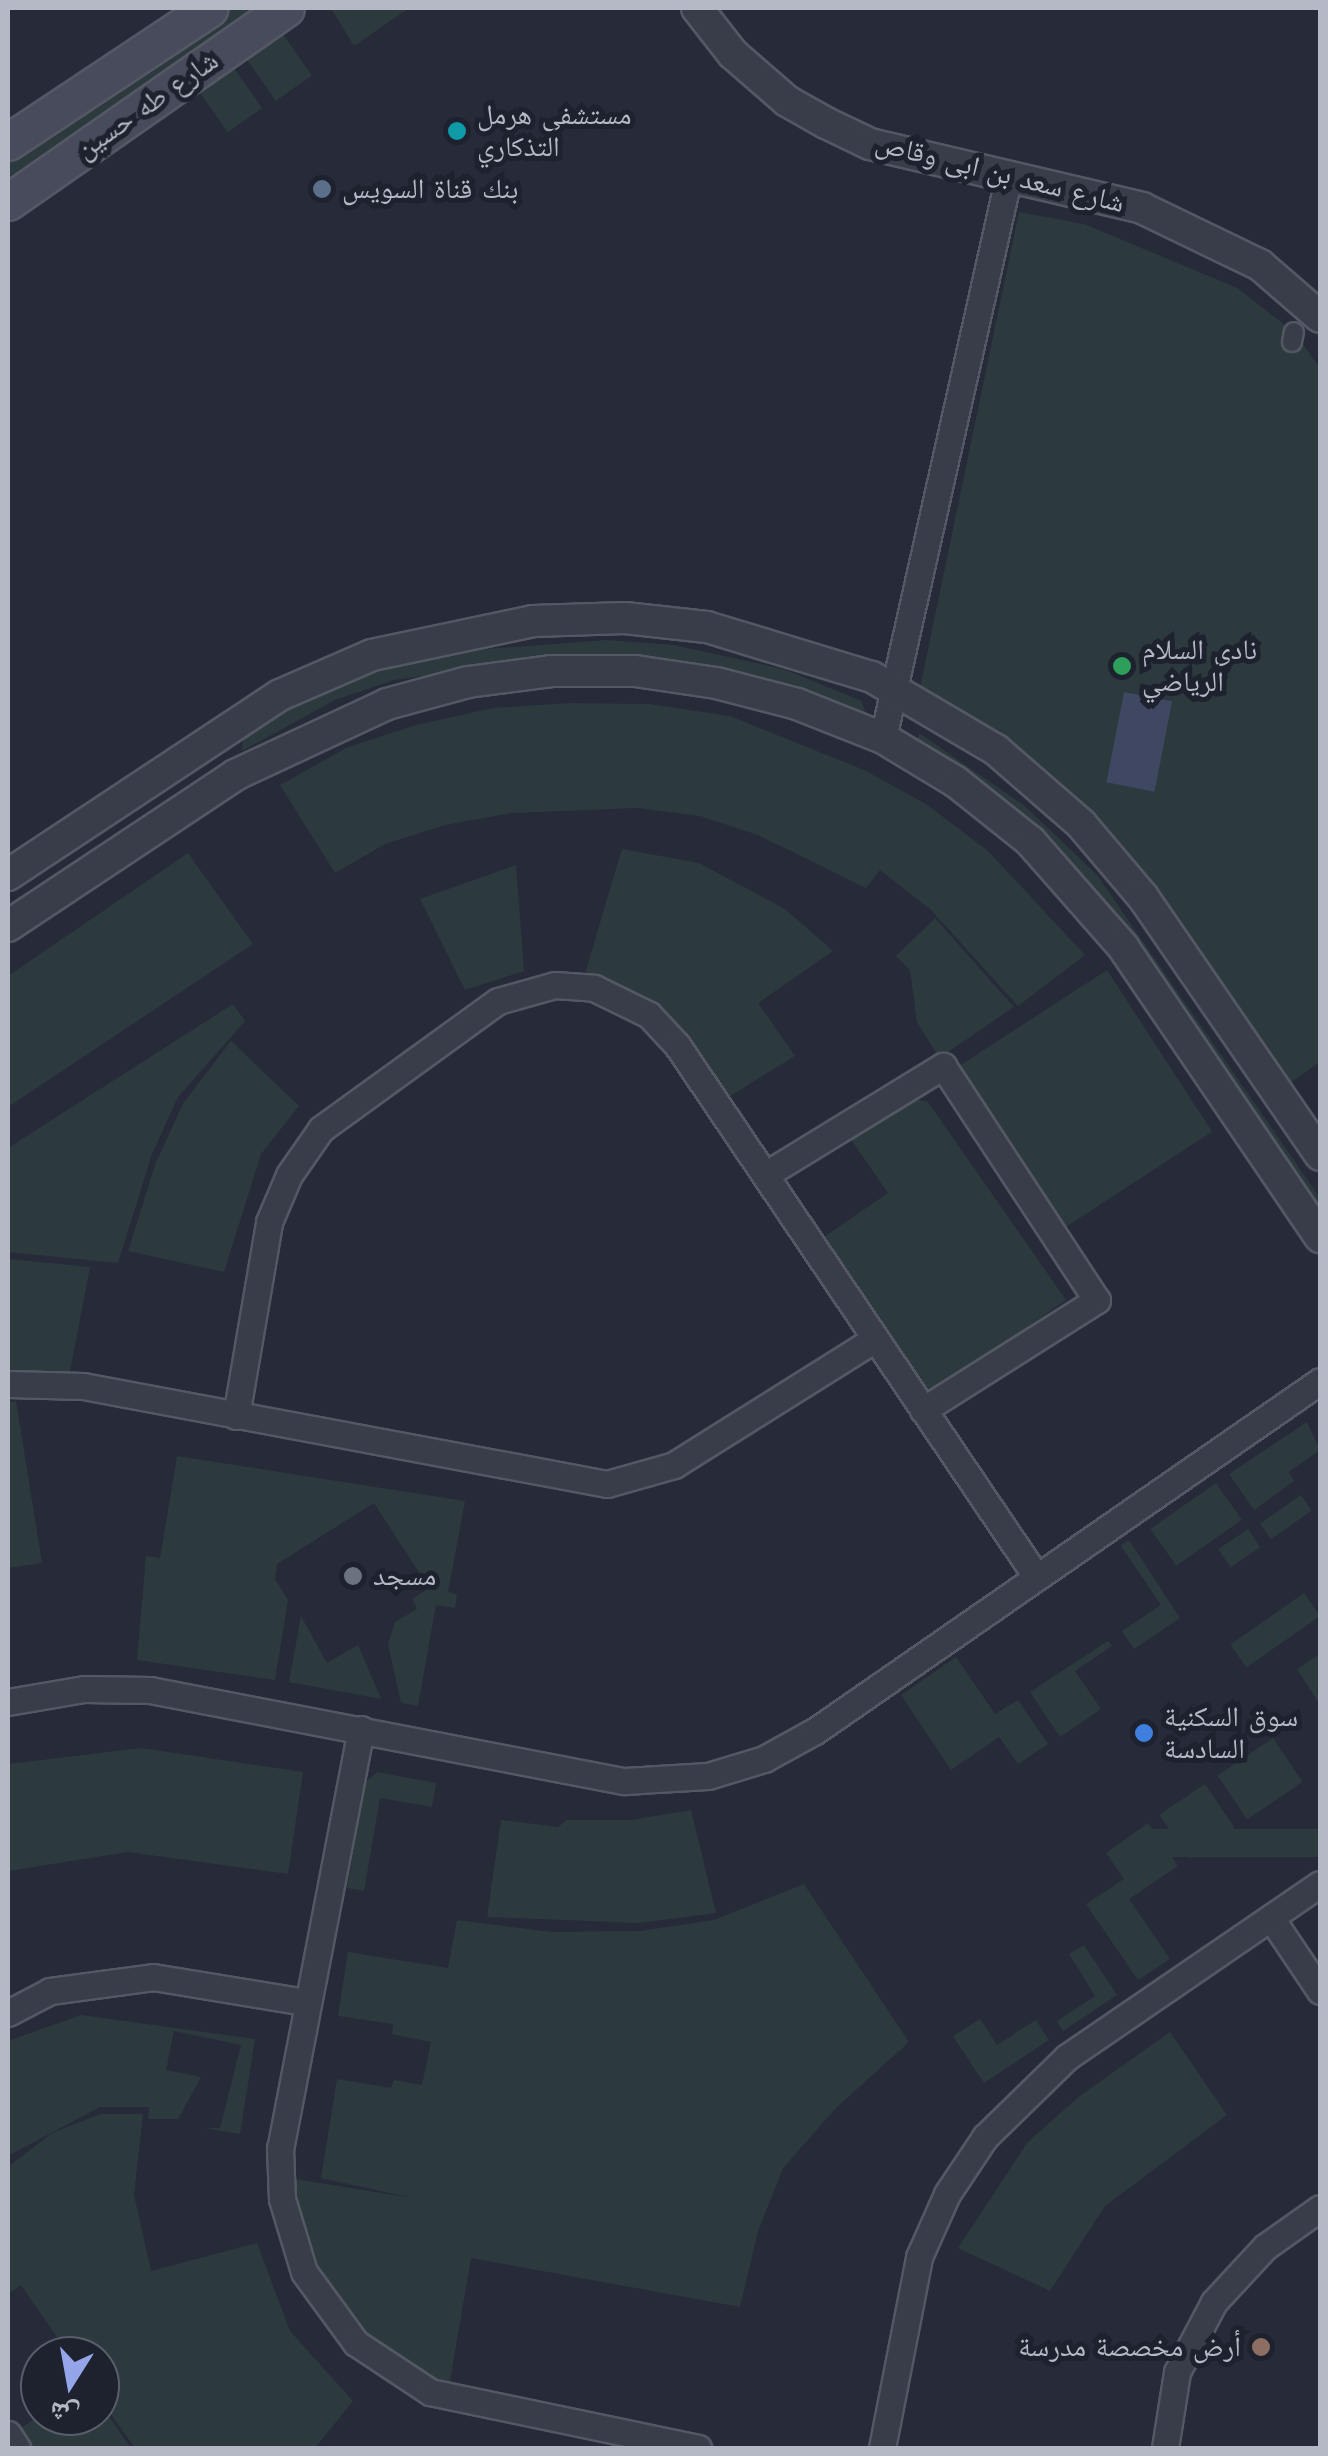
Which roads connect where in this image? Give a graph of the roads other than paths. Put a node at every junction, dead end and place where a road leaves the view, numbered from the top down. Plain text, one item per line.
1 (210, 8) edge
2 (286, 8) edge
3 (697, 8) edge
4 (8, 142) edge
5 (1009, 175) junction
6 (8, 202) edge
7 (1302, 330) edge
8 (896, 688) junction
9 (883, 738) junction
10 (207, 739) junction
11 (234, 775) junction
12 (8, 875) edge
13 (8, 926) edge
14 (1320, 1155) edge
15 (765, 1176) junction
16 (1320, 1237) edge
17 (874, 1339) junction
18 (1320, 1381) edge
19 (8, 1384) edge
20 (923, 1410) junction
21 (236, 1416) junction
22 (1036, 1576) junction
23 (8, 1702) edge
24 (361, 1729) junction
25 (1320, 1884) edge
26 (1271, 1918) junction
27 (1320, 1991) edge
28 (306, 2002) junction
29 (8, 2013) edge
30 (1320, 2208) edge
31 (8, 2434) edge
32 (614, 2440) edge
33 (18, 2448) edge
34 (698, 2448) edge
35 (882, 2448) edge
36 (1165, 2448) edge

1 - 4 main road, شارع طه حسين
2 - 6 main road, شارع طه حسين
3 - 5 street, شارع سعد بن ابى وقاص
5 - 7 street, شارع سعد بن ابى وقاص
5 - 8 street
8 - 9 street
8 - 10 street
8 - 14 street
9 - 11 street
9 - 16 street
10 - 11 street
10 - 12 street
11 - 13 street
15 - 17 street
15 - 20 street
15 - 21 street
17 - 20 street
17 - 21 street
18 - 22 street
19 - 21 street
20 - 22 street
22 - 24 street
23 - 24 street
24 - 28 street
25 - 26 street
26 - 27 street
26 - 35 street
28 - 29 street
28 - 32 street
30 - 36 street
31 - 33 street
32 - 34 street

